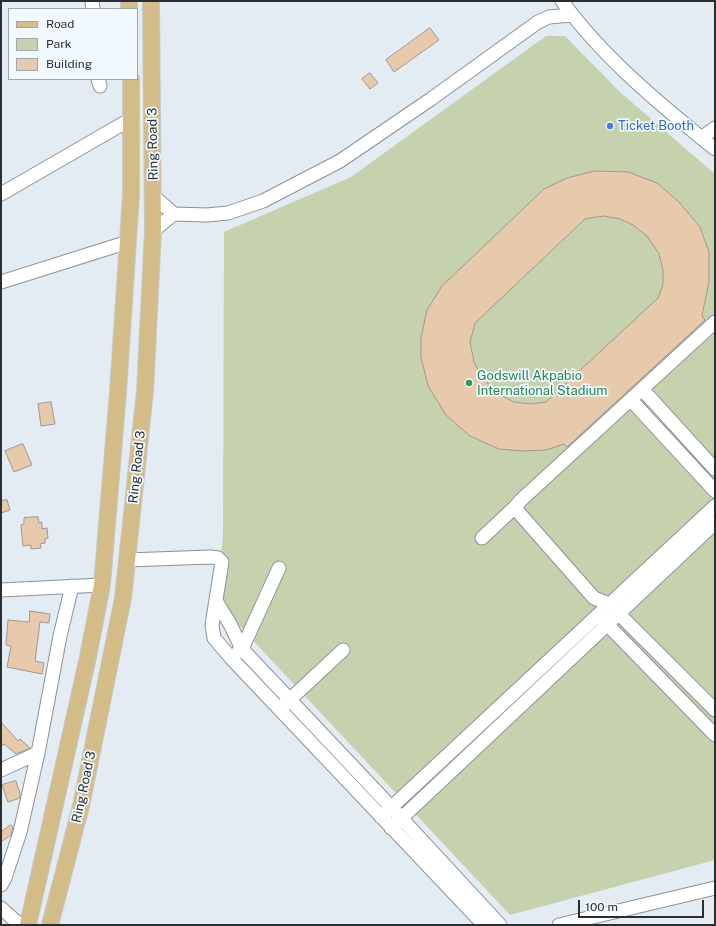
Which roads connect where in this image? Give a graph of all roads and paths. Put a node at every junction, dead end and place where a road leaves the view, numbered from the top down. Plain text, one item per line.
1 (150, 1) edge
2 (562, 1) edge
3 (572, 15) junction
4 (131, 80) edge
5 (132, 119) junction
6 (715, 128) edge
7 (701, 138) junction
8 (715, 150) edge
9 (1, 194) edge
10 (154, 196) junction
11 (174, 214) junction
12 (153, 231) junction
13 (128, 242) junction
14 (1, 282) edge
15 (715, 322) edge
16 (642, 389) junction
17 (631, 400) junction
18 (690, 441) junction
19 (679, 452) junction
20 (715, 468) edge
21 (715, 491) edge
22 (715, 506) edge
23 (515, 507) junction
24 (715, 523) edge
25 (482, 538) dead end
26 (127, 560) junction
27 (279, 568) dead end
28 (102, 585) junction
29 (72, 586) junction
30 (1, 590) edge
31 (594, 598) junction
32 (216, 601) junction
33 (609, 604) junction
34 (619, 613) junction
35 (598, 614) junction
36 (607, 624) junction
37 (242, 649) junction
38 (343, 650) dead end
39 (231, 658) junction
40 (290, 700) junction
41 (280, 709) junction
42 (715, 710) edge
43 (715, 735) edge
44 (38, 753) junction
45 (1, 770) edge
46 (391, 807) junction
47 (381, 817) junction
48 (401, 818) junction
49 (391, 828) junction
50 (1, 885) edge
51 (715, 888) edge
52 (1, 908) edge
53 (20, 925) edge
54 (28, 925) edge
55 (50, 925) edge
56 (484, 925) edge
57 (500, 925) edge
58 (559, 925) edge

1 - 10 main road, Ring Road 3
2 - 3 street
3 - 7 street
3 - 11 street
4 - 5 main road, Ring Road 3
5 - 9 street
5 - 13 main road, Ring Road 3
6 - 7 street
7 - 8 street
10 - 11 street
10 - 12 main road, Ring Road 3
11 - 12 street
12 - 26 main road, Ring Road 3
13 - 14 street
13 - 28 main road, Ring Road 3
15 - 16 street
16 - 17 street
16 - 18 street
17 - 19 street
17 - 23 street
18 - 19 street
18 - 20 street
19 - 21 street
22 - 33 street
23 - 25 street
23 - 31 street
24 - 34 street
26 - 32 street
26 - 55 main road, Ring Road 3
27 - 37 street
28 - 29 street
28 - 54 main road, Ring Road 3
29 - 30 street
29 - 44 street
31 - 33 street
31 - 35 street
32 - 37 street
32 - 39 street
33 - 34 street
33 - 35 street
34 - 36 street
34 - 42 street
35 - 36 street
35 - 46 street
36 - 43 street
36 - 48 street
37 - 39 street
37 - 40 street
38 - 40 street
39 - 41 street
40 - 41 street
40 - 46 street
41 - 47 street
44 - 45 street
44 - 50 street
46 - 47 street
46 - 48 street
47 - 49 street
48 - 49 street
48 - 57 street
49 - 56 street
51 - 58 street
52 - 53 street

